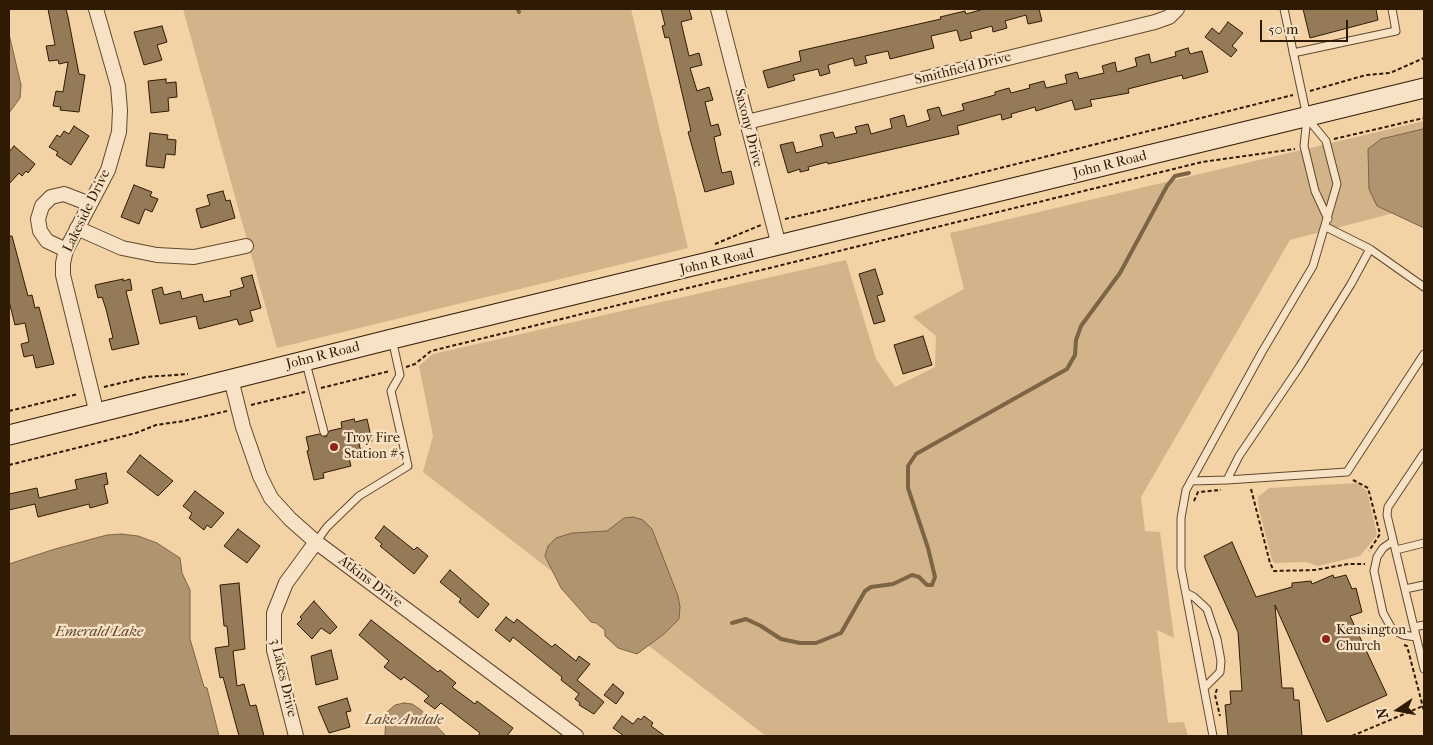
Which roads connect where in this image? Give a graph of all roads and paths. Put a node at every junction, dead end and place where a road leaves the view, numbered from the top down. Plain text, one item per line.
1 (96, 9) edge
2 (718, 9) edge
3 (1284, 9) edge
4 (1392, 9) edge
5 (1176, 10) edge
6 (1293, 54) junction
7 (1424, 58) edge
8 (1424, 88) edge
9 (1312, 90) dead end
10 (1292, 96) dead end
11 (1306, 117) junction
12 (1424, 118) edge
13 (747, 122) junction
14 (1336, 139) dead end
15 (1297, 149) dead end
16 (90, 204) junction
17 (782, 220) dead end
18 (1327, 223) junction
19 (77, 228) junction
20 (246, 246) dead end
21 (779, 246) junction
22 (1370, 249) junction
23 (66, 250) junction
24 (1424, 287) edge
25 (392, 339) junction
26 (1424, 354) edge
27 (305, 361) junction
28 (408, 366) dead end
29 (391, 371) dead end
30 (231, 379) junction
31 (313, 390) junction
32 (82, 393) dead end
33 (249, 405) dead end
34 (9, 411) edge
35 (228, 411) dead end
36 (97, 414) junction
37 (324, 432) dead end
38 (9, 435) edge
39 (1424, 453) edge
40 (9, 465) edge
41 (1227, 480) junction
42 (1192, 481) junction
43 (1345, 481) dead end
44 (1251, 488) junction
45 (1257, 488) dead end
46 (1242, 489) dead end
47 (1224, 490) dead end
48 (1198, 492) dead end
49 (1394, 541) junction
50 (316, 542) junction
51 (1424, 543) edge
52 (1396, 550) junction
53 (1365, 564) junction
54 (1366, 571) dead end
55 (1424, 584) edge
56 (1405, 589) junction
57 (1186, 593) junction
58 (1424, 625) edge
59 (1414, 627) junction
60 (1416, 637) junction
61 (1401, 644) dead end
62 (1424, 669) edge
63 (1204, 688) junction
64 (1423, 706) junction
65 (1424, 711) edge
66 (296, 736) edge
67 (576, 736) edge
68 (1213, 736) edge
69 (1352, 736) edge

1 - 16 street, Lakeside Drive
2 - 13 street, Saxony Drive
3 - 6 lane
4 - 6 lane
5 - 13 street, Smithfield Drive
6 - 11 lane
7 - 9 path
8 - 11 main road, John R Road
10 - 17 path
11 - 18 lane
11 - 18 lane
11 - 21 main road, John R Road
12 - 14 path
13 - 21 street, Saxony Drive
15 - 28 path
16 - 19 street, Lakeside Drive
16 - 23 street
18 - 22 lane
18 - 42 lane
19 - 20 street
19 - 23 street, Lakeside Drive
21 - 25 main road, John R Road
22 - 24 lane
22 - 41 lane
23 - 36 street, Lakeside Drive
25 - 27 main road, John R Road
25 - 50 lane
26 - 41 lane
27 - 30 main road, John R Road
27 - 31 lane
29 - 31 path
30 - 36 main road, John R Road
30 - 50 street, Atkins Drive
31 - 33 path
31 - 37 lane
32 - 34 path
35 - 40 path
36 - 38 main road, John R Road
39 - 49 lane
41 - 42 lane
42 - 57 lane
43 - 53 path
44 - 45 path
44 - 46 path
44 - 53 path
47 - 48 path
49 - 52 lane
49 - 60 lane
50 - 66 street, 3 Lakes Drive
50 - 67 street, Atkins Drive
51 - 52 lane
52 - 56 lane
53 - 54 path
55 - 56 lane
56 - 59 lane
57 - 63 lane
57 - 63 lane
58 - 59 lane
59 - 60 lane
60 - 62 lane
61 - 64 path
63 - 68 lane
64 - 65 path
64 - 69 path

